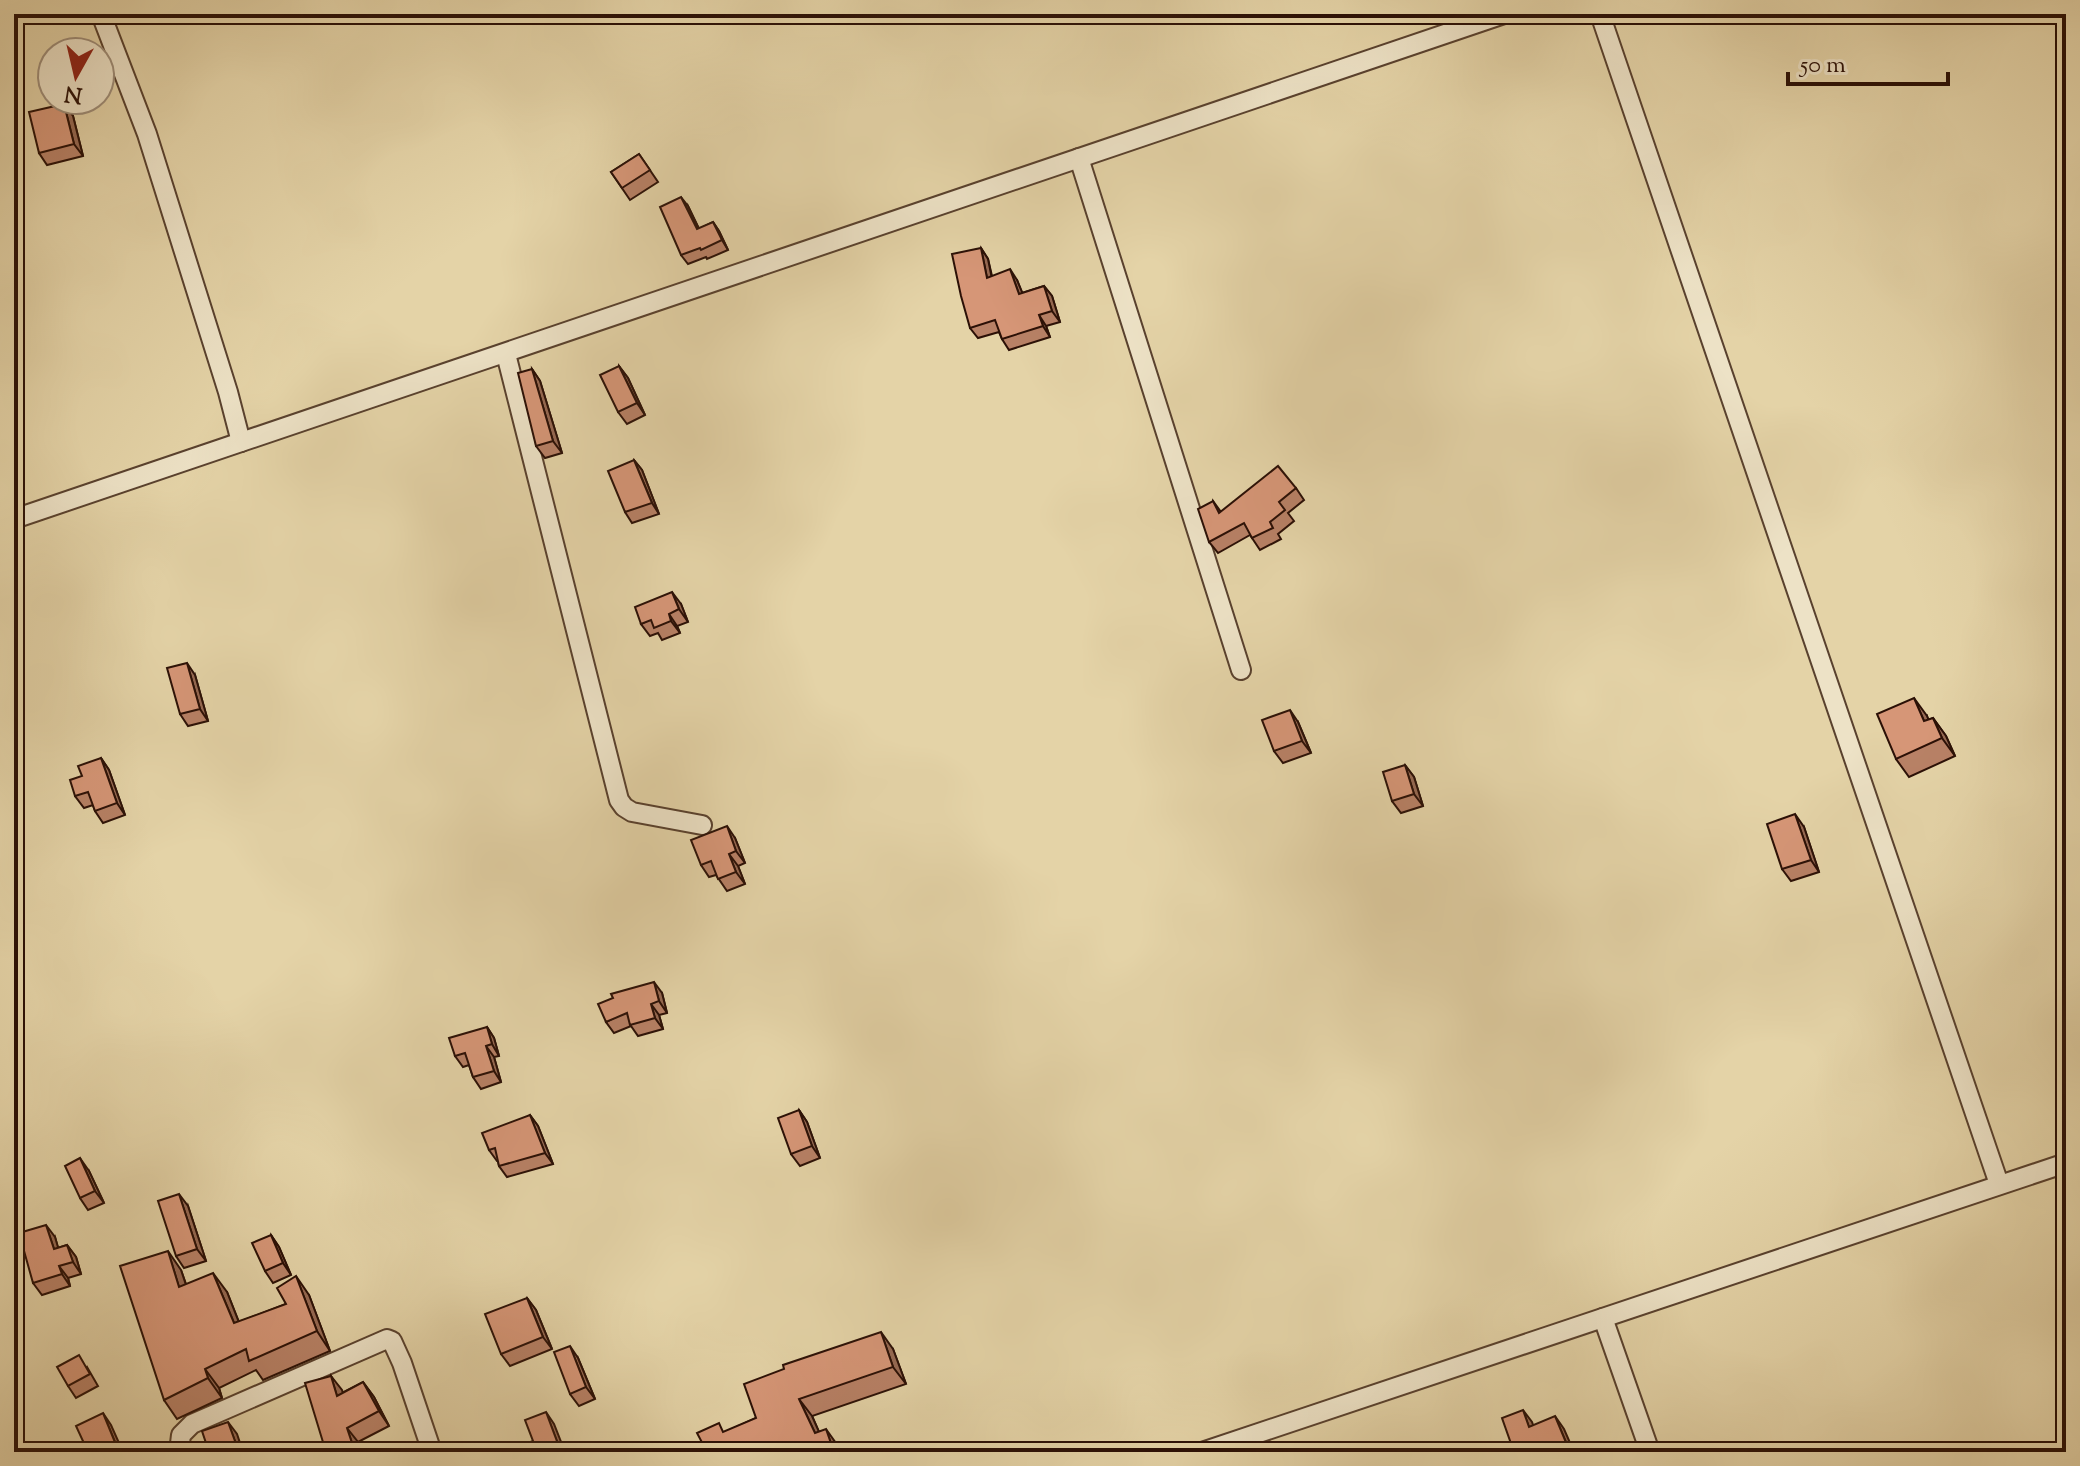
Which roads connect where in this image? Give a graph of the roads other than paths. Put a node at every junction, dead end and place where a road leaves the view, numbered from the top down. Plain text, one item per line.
1 (101, 14) edge
2 (1504, 14) edge
3 (1600, 14) edge
4 (1079, 158) junction
5 (506, 354) junction
6 (241, 442) junction
7 (14, 519) edge
8 (1241, 670) dead end
9 (702, 825) dead end
10 (2066, 1163) edge
11 (1999, 1184) junction
12 (1603, 1318) junction
13 (179, 1452) edge
14 (432, 1452) edge
15 (1202, 1452) edge
16 (1650, 1452) edge

1 - 6 street
2 - 4 street
3 - 11 street
4 - 5 street
4 - 8 street
5 - 6 street
5 - 9 street
6 - 7 street
10 - 11 street
11 - 12 street
12 - 15 street
12 - 16 street
13 - 14 street

